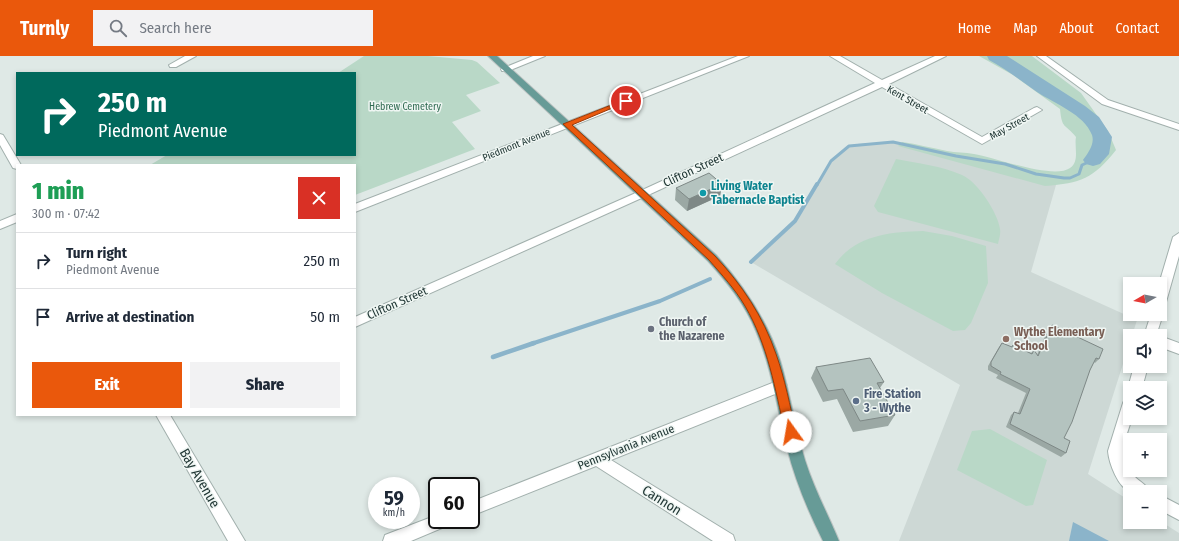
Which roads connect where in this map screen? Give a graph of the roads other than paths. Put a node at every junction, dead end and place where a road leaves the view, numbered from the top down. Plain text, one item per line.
1 (192, 56) edge
2 (492, 56) edge
3 (541, 56) edge
4 (745, 56) edge
5 (834, 56) edge
6 (942, 56) edge
7 (1041, 56) edge
8 (173, 66) dead end
9 (505, 69) junction
10 (882, 84) junction
11 (1037, 110) dead end
12 (567, 124) junction
13 (1179, 127) edge
14 (0, 137) edge
15 (982, 141) joint
16 (16, 147) edge
17 (7, 149) junction
18 (16, 164) edge
19 (642, 194) junction
20 (356, 208) edge
21 (16, 218) edge
22 (0, 225) edge
23 (1179, 237) edge
24 (1167, 278) edge
25 (356, 322) edge
26 (1167, 344) edge
27 (1179, 348) edge
28 (780, 386) junction
29 (165, 416) edge
30 (1123, 425) edge
31 (597, 459) junction
32 (1133, 485) edge
33 (480, 505) edge
34 (1167, 506) edge
35 (1179, 513) edge
36 (428, 526) edge
37 (237, 541) edge
38 (391, 541) edge
39 (727, 541) edge
40 (831, 541) edge

1 - 8 street
2 - 9 main road
3 - 9 street
4 - 12 street, Piedmont Avenue
5 - 10 street, Kent Street
6 - 10 street, Clifton Street
7 - 13 street
9 - 12 main road
10 - 15 street, Kent Street
10 - 19 street, Clifton Street
11 - 15 street, May Street
12 - 19 main road
12 - 20 street, Piedmont Avenue
14 - 17 street
16 - 17 street
17 - 18 street
19 - 25 street, Clifton Street
19 - 28 main road
21 - 22 street
23 - 24 street
26 - 27 street
28 - 31 street, Pennsylvania Avenue
28 - 40 main road
29 - 37 street, Bay Avenue
30 - 32 street
31 - 33 street, Pennsylvania Avenue
31 - 39 street, Cannon
34 - 35 street
36 - 38 street

